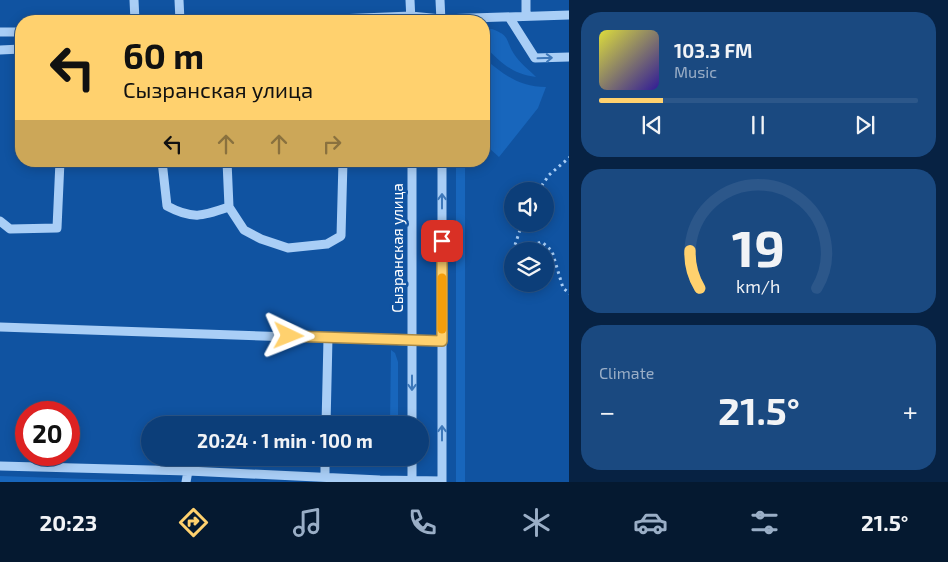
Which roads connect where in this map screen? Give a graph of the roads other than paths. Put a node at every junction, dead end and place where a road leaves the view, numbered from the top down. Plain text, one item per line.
1 (134, 0) edge
2 (179, 0) edge
3 (410, 0) edge
4 (440, 0) edge
5 (526, 0) edge
6 (135, 15) edge
7 (180, 15) edge
8 (411, 15) edge
9 (439, 15) edge
10 (569, 15) edge
11 (526, 16) junction
12 (510, 17) junction
13 (490, 18) edge
14 (0, 32) edge
15 (15, 32) edge
16 (15, 49) edge
17 (0, 50) edge
18 (569, 57) edge
19 (60, 167) edge
20 (163, 167) edge
21 (227, 167) edge
22 (344, 167) edge
23 (412, 167) edge
24 (442, 167) edge
25 (229, 207) junction
26 (0, 221) edge
27 (0, 327) edge
28 (328, 338) junction
29 (412, 341) junction
30 (442, 341) junction
31 (326, 416) edge
32 (412, 416) edge
33 (0, 466) edge
34 (325, 466) edge
35 (412, 466) edge
36 (188, 471) junction
37 (324, 478) junction
38 (302, 479) edge
39 (412, 481) edge
40 (186, 482) edge
41 (442, 482) edge

1 - 6 street
2 - 7 street
3 - 8 street
4 - 9 street
5 - 11 street
10 - 11 street
11 - 12 street
12 - 13 street
12 -> 18 street
14 - 15 street
16 - 17 street
19 - 26 street
20 - 25 street
21 - 25 street
22 - 25 street
23 - 29 street, Сызранская улица
30 -> 24 street
27 - 28 street
28 - 29 street
28 - 31 street
29 - 30 street
29 -> 32 street, Сызранская улица
41 -> 30 street
33 - 36 street
34 - 37 street
35 - 39 street
36 - 38 street
36 - 40 street
37 - 38 street
37 - 39 street
39 - 41 street

